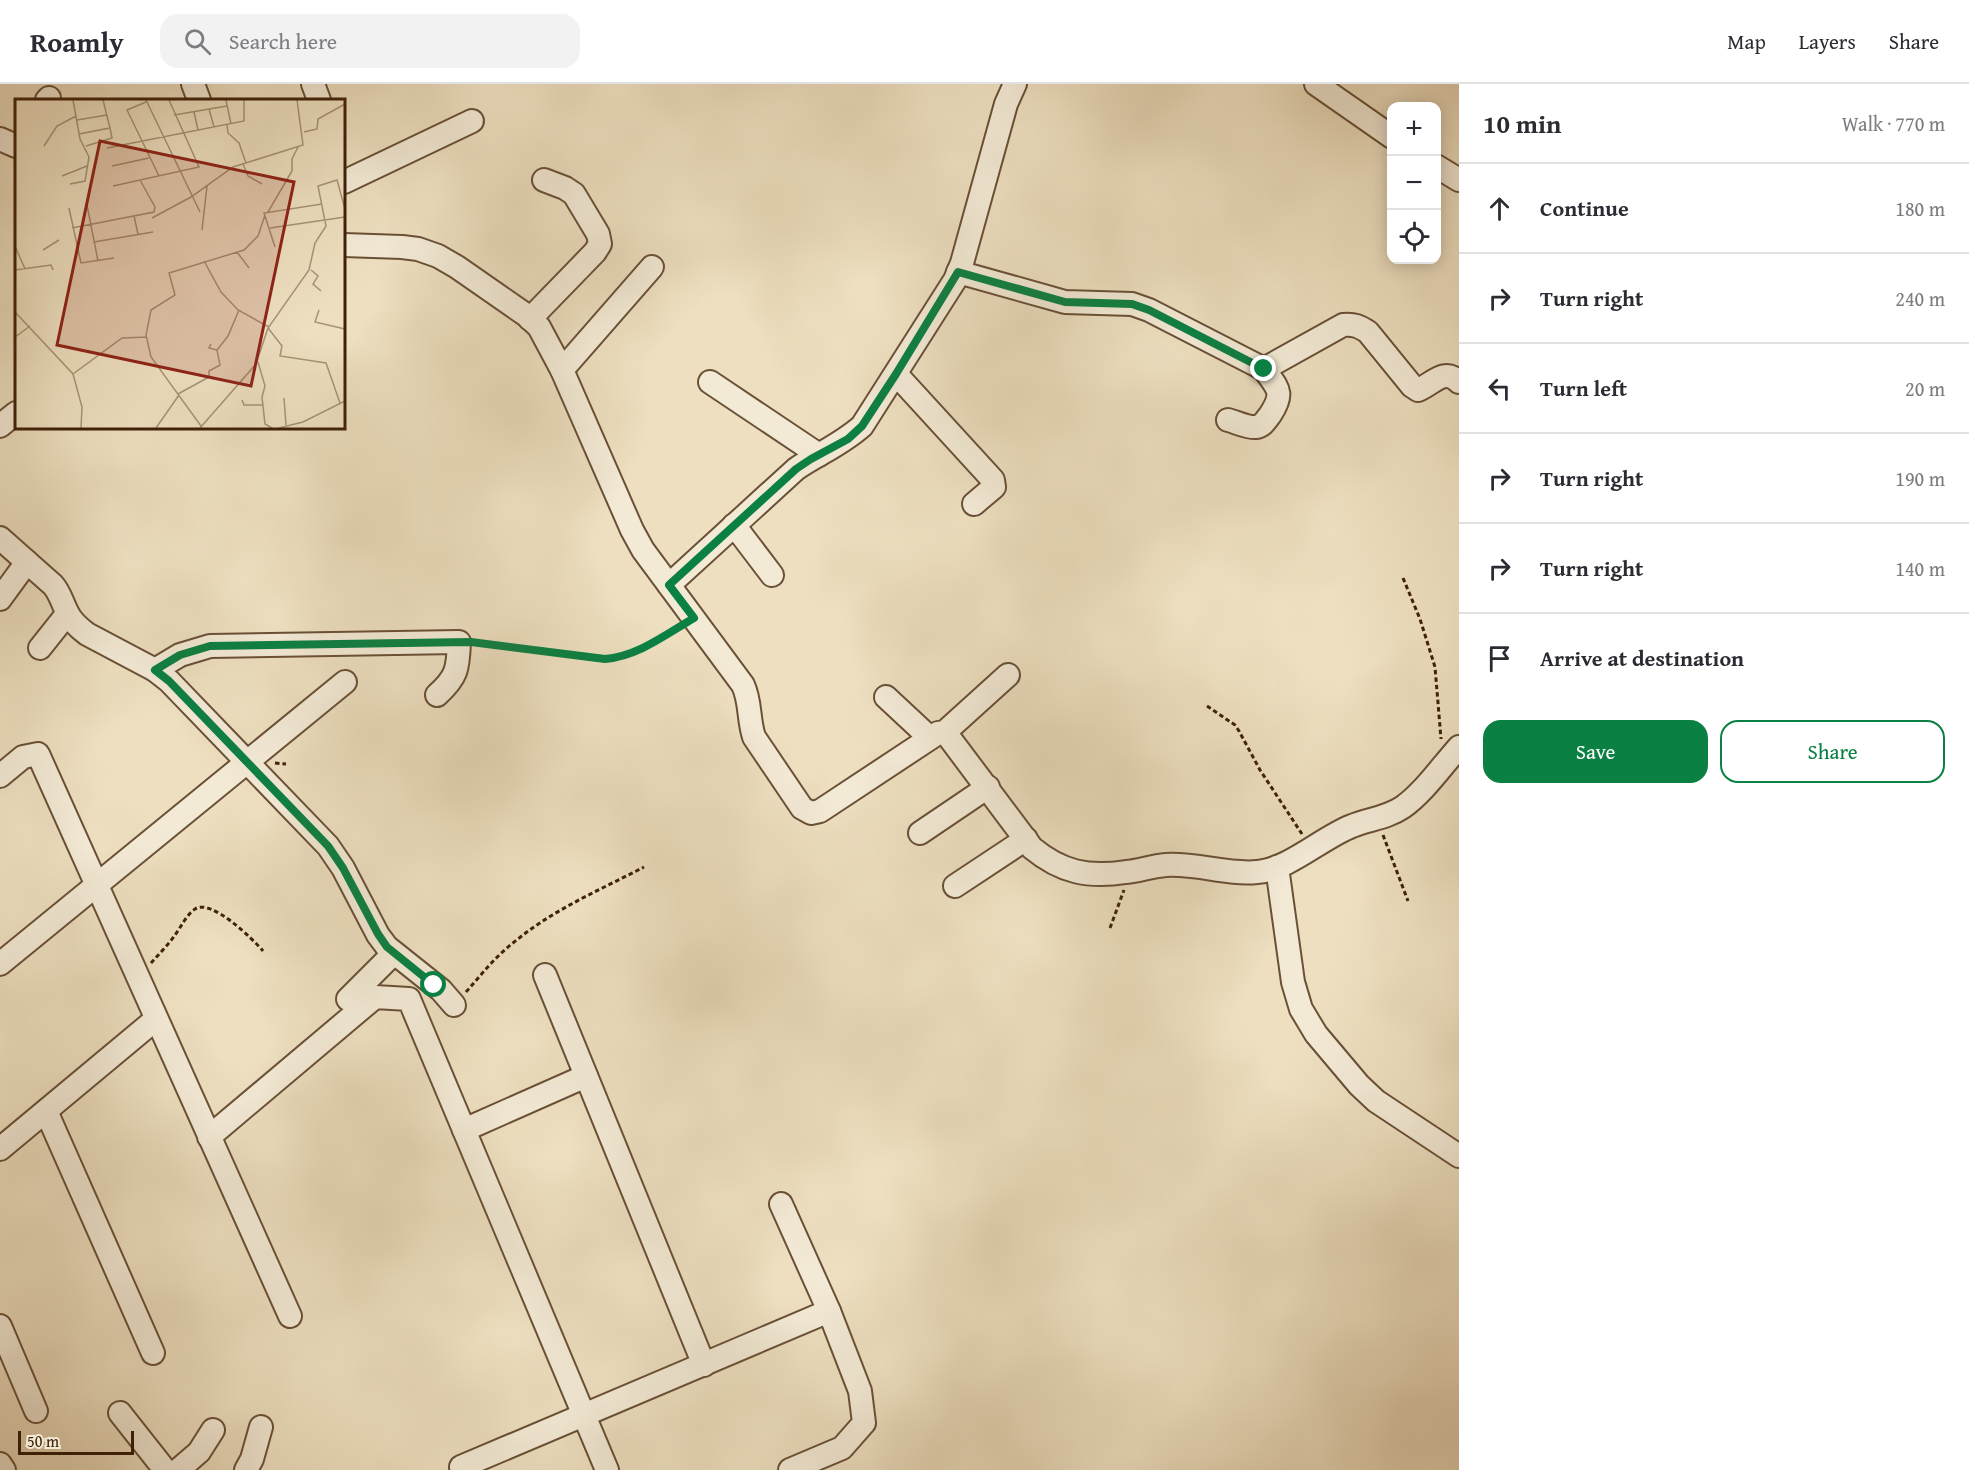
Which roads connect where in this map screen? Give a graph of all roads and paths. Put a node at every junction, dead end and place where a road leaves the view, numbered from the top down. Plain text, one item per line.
1 (193, 84) edge
2 (313, 84) edge
3 (1015, 84) edge
4 (1316, 84) edge
5 (199, 99) edge
6 (319, 99) edge
7 (472, 121) dead end
8 (1387, 134) edge
9 (0, 139) edge
10 (15, 146) edge
11 (1441, 169) edge
12 (345, 175) edge
13 (544, 180) dead end
14 (1459, 180) edge
15 (345, 245) edge
16 (652, 267) dead end
17 (958, 272) junction
18 (530, 319) junction
19 (1264, 369) junction
20 (562, 370) junction
21 (896, 374) junction
22 (710, 382) dead end
23 (1459, 382) edge
24 (15, 414) edge
25 (1228, 420) dead end
26 (0, 426) edge
27 (819, 455) junction
28 (974, 504) dead end
29 (734, 525) junction
30 (0, 538) edge
31 (27, 562) junction
32 (772, 575) dead end
33 (1403, 578) dead end
34 (669, 585) junction
35 (0, 599) edge
36 (67, 614) junction
37 (694, 618) junction
38 (459, 642) junction
39 (40, 648) dead end
40 (155, 670) junction
41 (1008, 675) dead end
42 (345, 682) dead end
43 (437, 695) dead end
44 (886, 697) dead end
45 (1207, 706) dead end
46 (938, 735) junction
47 (1459, 747) edge
48 (247, 761) junction
49 (1443, 765) junction
50 (0, 776) edge
51 (988, 787) junction
52 (1376, 819) junction
53 (920, 833) dead end
54 (1026, 839) junction
55 (1311, 848) junction
56 (644, 867) dead end
57 (1276, 867) junction
58 (1131, 871) junction
59 (96, 885) junction
60 (955, 886) dead end
61 (1408, 901) dead end
62 (1110, 928) dead end
63 (263, 951) dead end
64 (394, 953) junction
65 (0, 964) edge
66 (545, 975) dead end
67 (137, 978) junction
68 (434, 985) junction
69 (348, 999) dead end
70 (454, 1005) joint
71 (413, 1011) junction
72 (156, 1019) junction
73 (586, 1076) junction
74 (46, 1111) junction
75 (464, 1130) junction
76 (209, 1137) junction
77 (0, 1149) edge
78 (1459, 1156) edge
79 (781, 1204) dead end
80 (829, 1311) junction
81 (290, 1316) dead end
82 (0, 1326) edge
83 (153, 1353) dead end
84 (704, 1365) junction
85 (36, 1411) dead end
86 (120, 1413) dead end
87 (583, 1416) junction
88 (261, 1427) dead end
89 (213, 1430) dead end
90 (0, 1464) edge
91 (461, 1467) dead end
92 (4, 1470) edge
93 (165, 1470) edge
94 (178, 1470) edge
95 (246, 1470) edge
96 (607, 1470) edge
97 (790, 1470) edge

1 - 5 street
2 - 6 street
3 - 17 street
4 - 8 street
7 - 12 street
9 - 10 street
11 - 14 street
13 - 18 street
15 - 18 street
16 - 20 street
17 - 19 street
17 - 21 street
18 - 20 street
19 - 23 street
19 - 25 street
20 - 34 street
21 - 27 street
21 - 28 street
22 - 27 street
24 - 26 street
27 - 29 street
29 - 32 street
29 - 34 street
30 - 31 street
31 - 35 street
31 - 36 street
33 - 49 path
34 - 37 street
36 - 39 street
36 - 40 street
37 - 38 path
37 - 46 street
38 - 40 street
38 - 43 street
40 - 48 street
41 - 46 street
42 - 48 street
44 - 46 street
45 - 55 path
46 - 51 street
47 - 49 street
48 - 59 street
48 - 64 street
49 - 52 street
50 - 59 street
51 - 53 street
51 - 54 street
52 - 55 street
52 - 61 path
54 - 58 street
54 - 60 street
55 - 57 street
56 - 70 path
57 - 58 street
57 - 78 street
58 - 62 path
59 - 65 street
59 - 67 street
63 - 67 path
64 - 68 street
64 - 69 street
66 - 73 street
67 - 72 street
68 - 70 street
68 - 71 street
71 - 75 street
71 - 76 street
72 - 74 street
72 - 76 street
73 - 75 street
73 - 84 street
74 - 77 street
74 - 83 street
75 - 87 street
76 - 81 street
79 - 80 street
80 - 84 street
80 - 97 street
82 - 85 street
84 - 87 street
86 - 93 street
87 - 91 street
87 - 96 street
88 - 95 street
89 - 94 street
90 - 92 street

